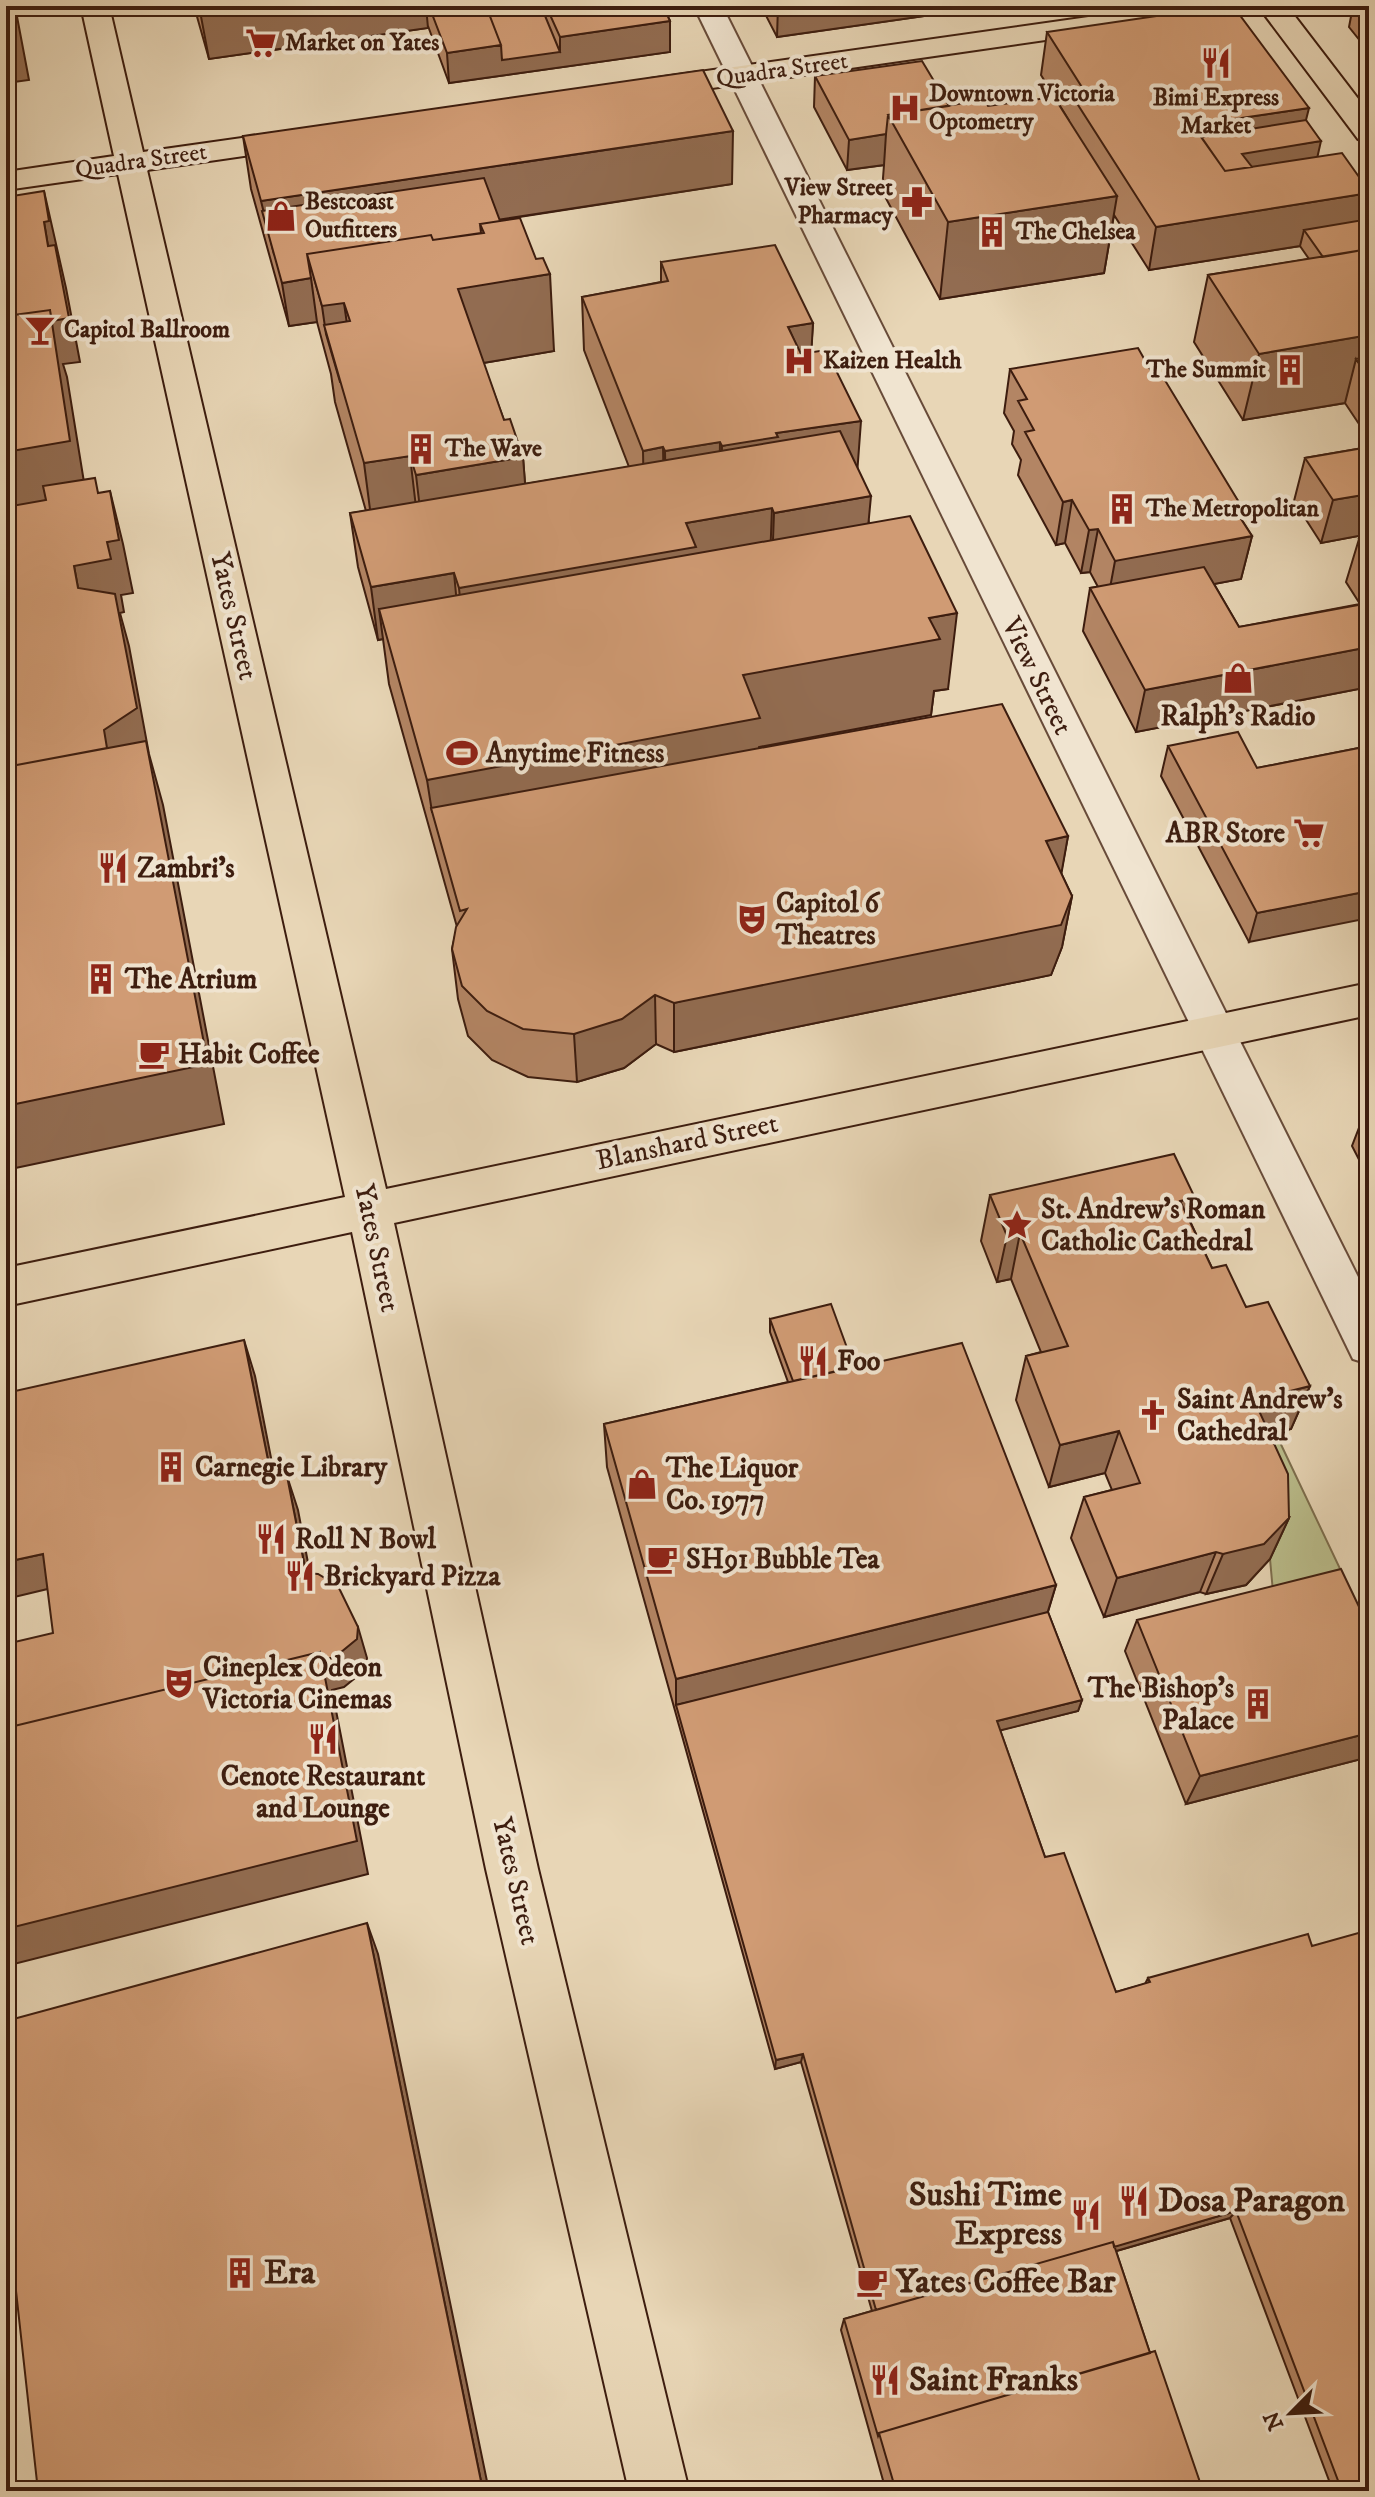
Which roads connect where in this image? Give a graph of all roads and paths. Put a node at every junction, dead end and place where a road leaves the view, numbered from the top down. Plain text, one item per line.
1 (95, 6) edge
2 (708, 6) edge
3 (1226, 6) edge
4 (1272, 6) edge
5 (742, 75) junction
6 (624, 92) edge
7 (1369, 133) edge
8 (334, 134) edge
9 (130, 163) junction
10 (6, 181) edge
11 (1369, 999) edge
12 (1213, 1032) junction
13 (369, 1208) junction
14 (6, 1287) edge
15 (1369, 1345) edge
16 (659, 2491) edge

1 - 9 main road, Yates Street
2 - 5 street, View Street
3 - 5 main road, Quadra Street
4 - 7 main road
5 - 6 main road, Quadra Street
5 - 12 street, View Street
8 - 9 main road, Quadra Street
9 - 10 main road, Quadra Street
9 - 13 main road, Yates Street
11 - 12 main road, Blanshard Street
12 - 13 main road, Blanshard Street
12 - 15 street, View Street
13 - 14 main road, Blanshard Street
13 - 16 main road, Yates Street

